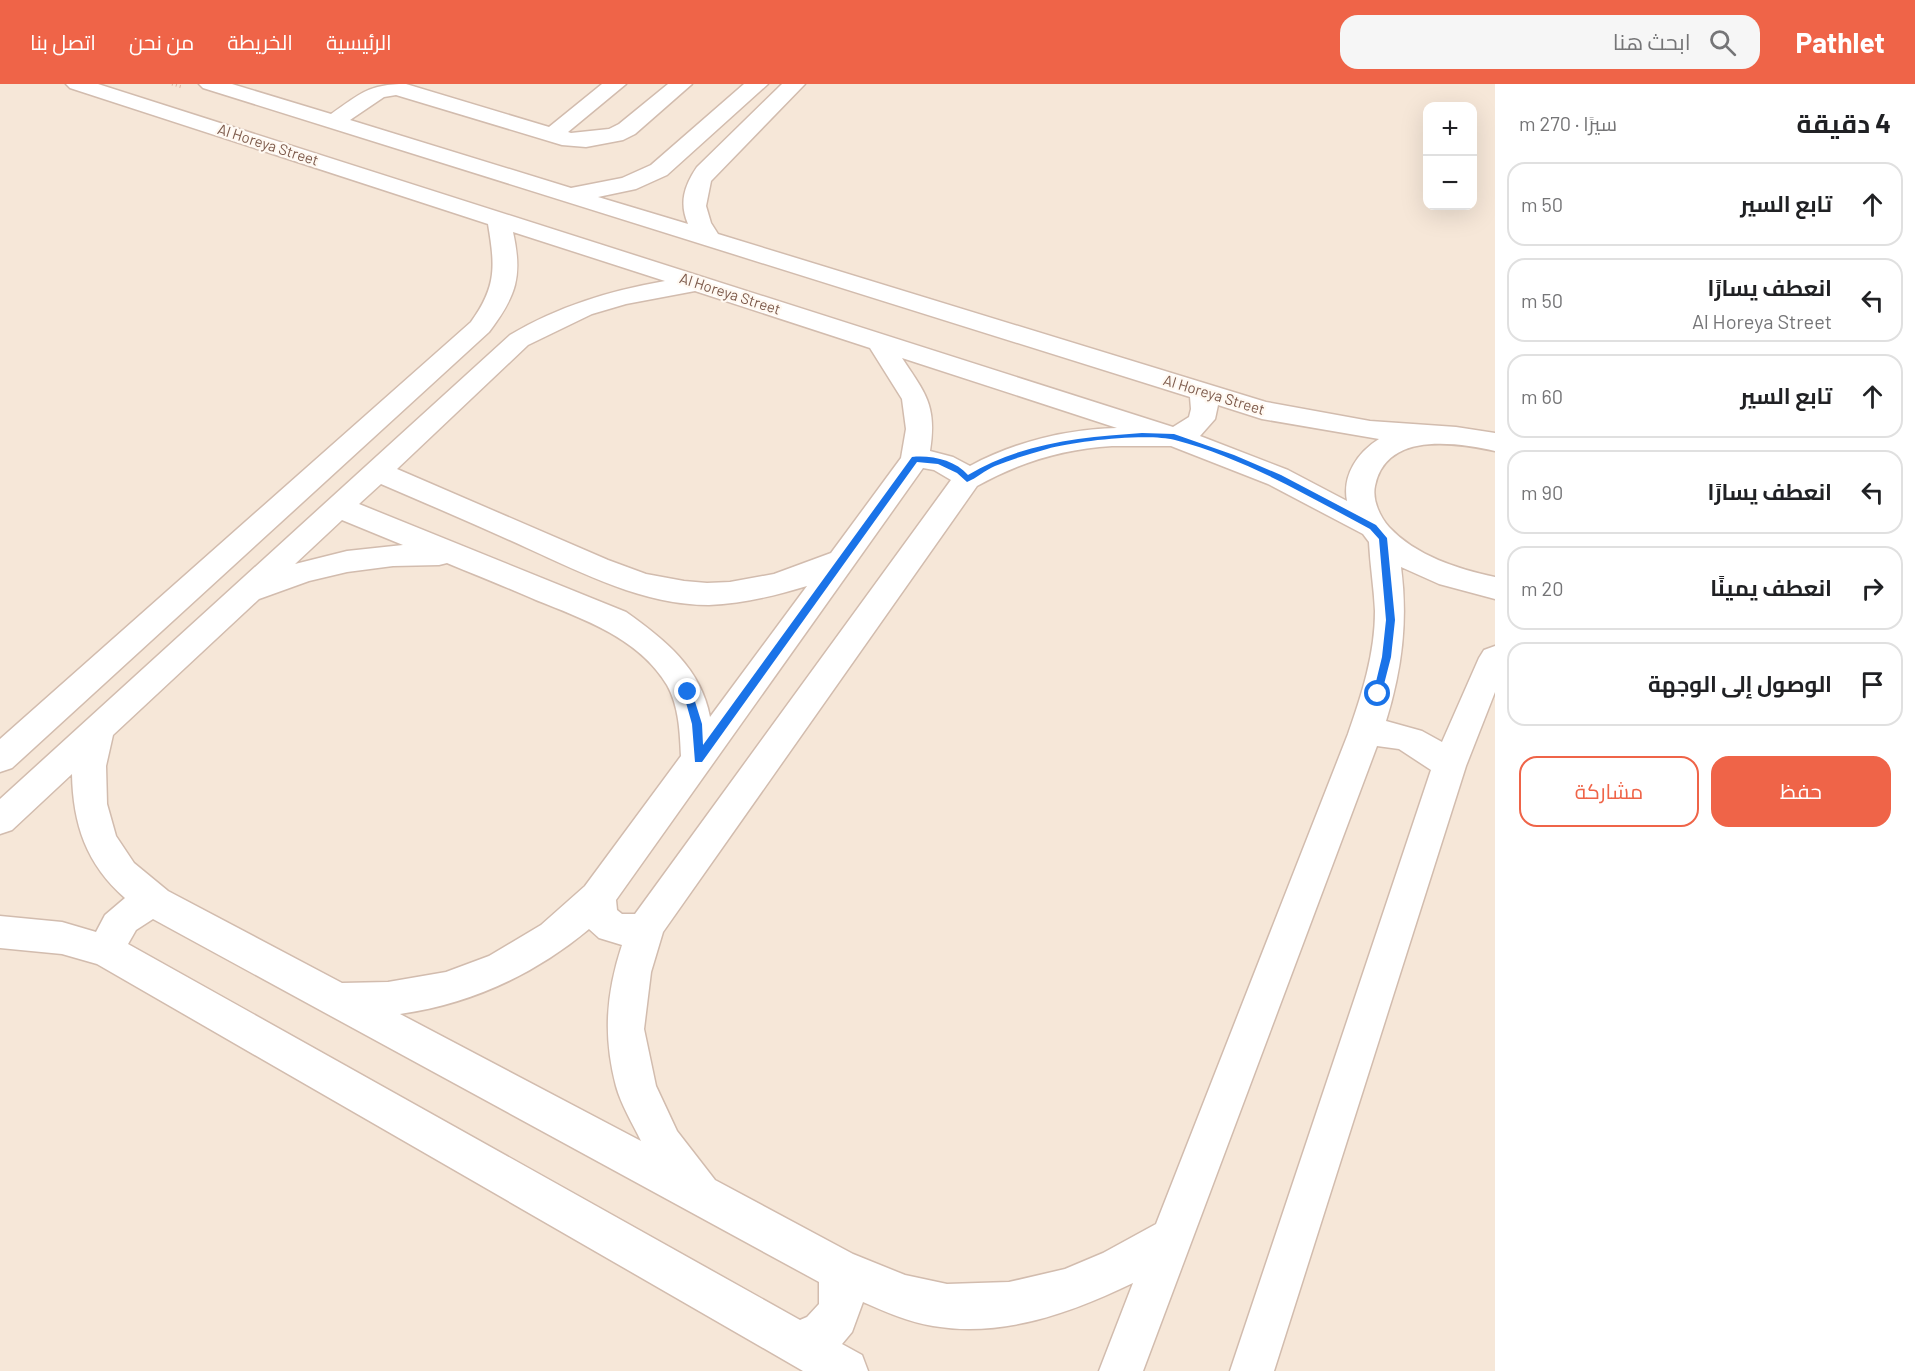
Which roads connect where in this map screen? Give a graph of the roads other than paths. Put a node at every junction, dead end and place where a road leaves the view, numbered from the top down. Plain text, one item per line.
1 (77, 84) edge
2 (210, 84) edge
3 (615, 84) edge
4 (681, 84) edge
5 (757, 84) edge
6 (794, 84) edge
7 (334, 122) junction
8 (553, 134) junction
9 (568, 195) junction
10 (500, 219) junction
11 (710, 239) junction
12 (699, 284) junction
13 (480, 327) junction
14 (519, 340) junction
15 (879, 342) junction
16 (1202, 392) junction
17 (1432, 434) junction
18 (1174, 437) junction
19 (1487, 437) edge
20 (915, 459) junction
21 (377, 471) junction
22 (967, 479) junction
23 (338, 507) junction
24 (1378, 533) junction
25 (458, 556) junction
26 (843, 560) junction
27 (1495, 588) edge
28 (245, 593) junction
29 (1495, 658) edge
30 (98, 729) junction
31 (1365, 734) junction
32 (0, 759) edge
33 (698, 759) junction
34 (1449, 766) junction
35 (0, 820) edge
36 (598, 897) junction
37 (155, 902) junction
38 (648, 926) junction
39 (0, 932) edge
40 (106, 951) junction
41 (336, 1000) junction
42 (705, 1198) junction
43 (1172, 1238) junction
44 (838, 1269) junction
45 (798, 1343) junction
46 (846, 1371) edge
47 (1121, 1371) edge
48 (1252, 1371) edge

1 - 10 street, Al Horeya Street
2 - 7 street, Al Horeya Street
3 - 8 street
4 - 8 street
5 - 9 street
6 - 11 street
7 - 8 street
7 - 9 street, Al Horeya Street
9 - 11 street, Al Horeya Street
10 - 12 street, Al Horeya Street
10 - 13 street
11 - 16 street, Al Horeya Street
12 - 14 street
12 - 15 street, Al Horeya Street
13 - 14 street
13 - 32 street
14 - 21 street
15 - 18 street, Al Horeya Street
15 - 20 street
16 - 17 street, Al Horeya Street
16 - 18 street
17 - 19 street
17 - 24 street
18 - 22 street
18 - 24 street, Al Horeya Street
20 - 22 street
20 - 26 street
21 - 23 street
21 - 26 street
22 - 38 street
23 - 25 street
23 - 28 street
24 - 27 street, Al Horeya Street
24 - 31 street
25 - 28 street
25 - 33 street
26 - 33 street
28 - 30 street
29 - 34 street
30 - 35 street
30 - 37 street
31 - 34 street
31 - 43 street
33 - 36 street
34 - 48 street
36 - 38 street
36 - 41 street
37 - 40 street
37 - 41 street
38 - 42 street
39 - 40 street
40 - 45 street
41 - 42 street
42 - 44 street
43 - 44 street
43 - 47 street
44 - 45 street
45 - 46 street

